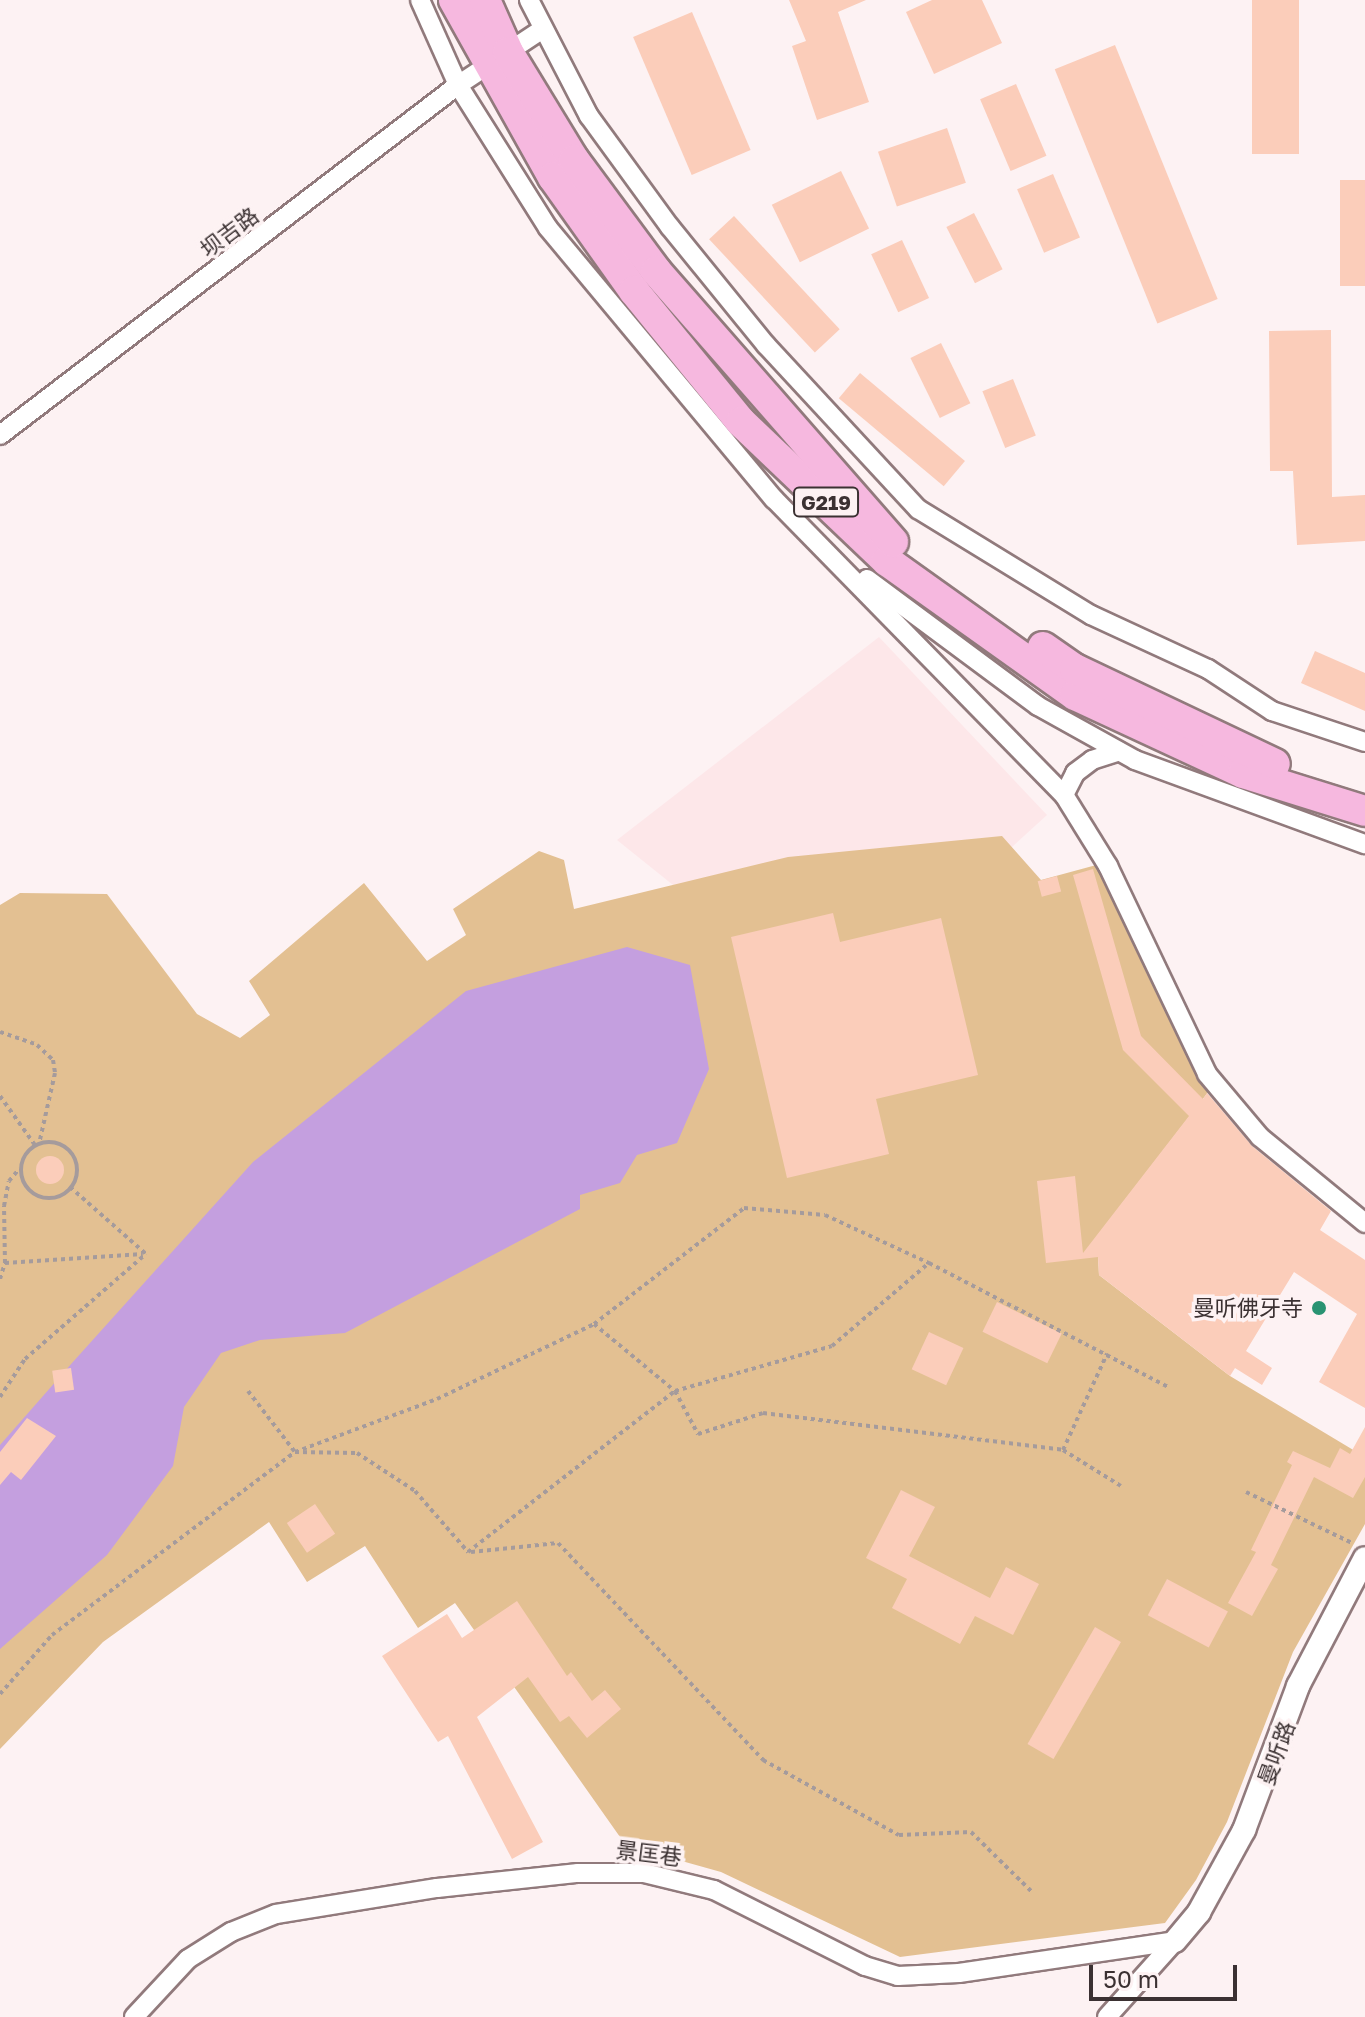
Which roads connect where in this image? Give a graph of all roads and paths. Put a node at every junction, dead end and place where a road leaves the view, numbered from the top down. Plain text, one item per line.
1 (420, 0) edge
2 (454, 0) edge
3 (485, 0) edge
4 (529, 0) edge
5 (543, 29) junction
6 (497, 58) junction
7 (458, 85) junction
8 (0, 435) edge
9 (799, 477) junction
10 (774, 499) junction
11 (1365, 742) edge
12 (1119, 751) junction
13 (1365, 792) edge
14 (1064, 795) junction
15 (1365, 811) edge
16 (1365, 844) edge
17 (0, 1032) edge
18 (0, 1096) edge
19 (2, 1103) edge
20 (37, 1145) junction
21 (21, 1167) junction
22 (70, 1187) junction
23 (1365, 1223) edge
24 (146, 1254) junction
25 (5, 1263) junction
26 (929, 1263) junction
27 (0, 1279) edge
28 (594, 1324) junction
29 (1107, 1354) junction
30 (1170, 1388) dead end
31 (248, 1391) dead end
32 (675, 1391) junction
33 (0, 1397) edge
34 (1063, 1450) junction
35 (295, 1452) junction
36 (1121, 1486) dead end
37 (1246, 1492) dead end
38 (1365, 1549) edge
39 (468, 1552) junction
40 (1365, 1558) edge
41 (0, 1694) edge
42 (1032, 1892) dead end
43 (1175, 1941) junction
44 (134, 2017) edge
45 (1107, 2017) edge

1 - 7 street
2 - 6 highway, G219
3 - 6 highway, G219
4 - 5 street
5 - 6 street, 坝吉路
5 - 11 street
6 - 7 street, 坝吉路
6 - 9 highway, G219
6 - 13 highway, G219
7 - 8 street, 坝吉路
7 - 10 street
9 - 10 street
9 - 15 highway, G219
10 - 12 street
10 - 14 street
12 - 14 street
12 - 16 street
14 - 23 street
17 - 20 path
18 - 19 path
19 - 20 path
20 - 21 path
20 - 22 path
21 - 22 path
21 - 25 path
22 - 24 path
24 - 25 path
24 - 33 path
25 - 27 path
26 - 28 path
26 - 29 path
26 - 32 path
28 - 32 path
28 - 35 path
29 - 30 path
29 - 34 path
31 - 35 path
32 - 34 path
32 - 39 path
34 - 36 path
35 - 39 path
35 - 41 path
37 - 38 path
39 - 42 path
40 - 43 street, 曼听路
43 - 44 street, 景匡巷
43 - 45 street

